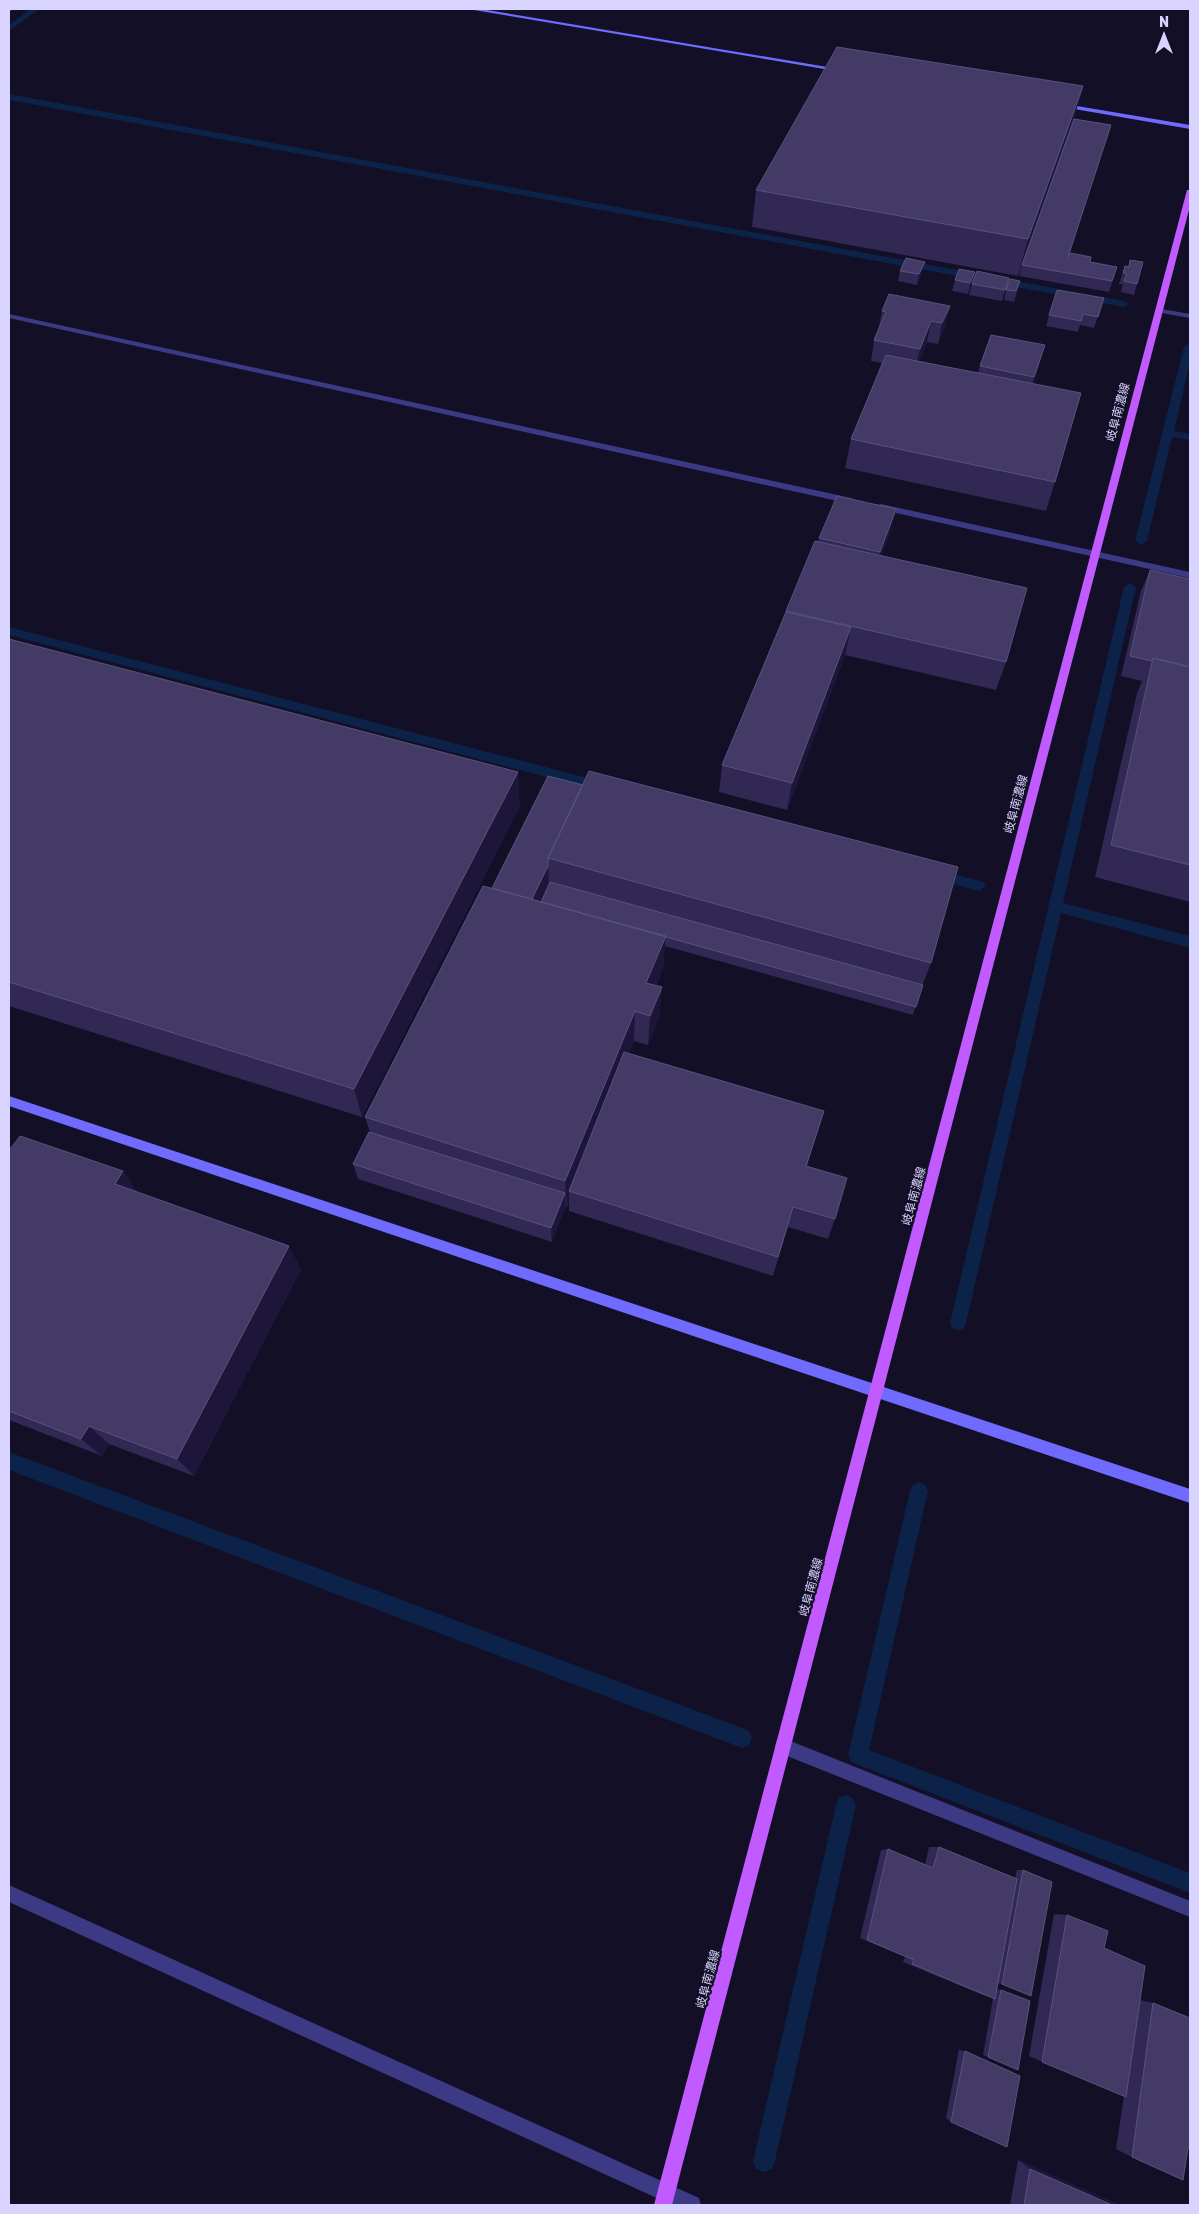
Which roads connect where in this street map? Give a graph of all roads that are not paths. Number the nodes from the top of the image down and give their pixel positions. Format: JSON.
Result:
{"nodes":[{"id":1,"x":471,"y":9,"type":"edge"},
{"id":2,"x":855,"y":72,"type":"edge"},
{"id":3,"x":1052,"y":104,"type":"edge"},
{"id":4,"x":1190,"y":127,"type":"edge"},
{"id":5,"x":1190,"y":192,"type":"edge"},
{"id":6,"x":1159,"y":310,"type":"junction"},
{"id":7,"x":9,"y":316,"type":"edge"},
{"id":8,"x":1190,"y":316,"type":"edge"},
{"id":9,"x":862,"y":503,"type":"edge"},
{"id":10,"x":872,"y":506,"type":"edge"},
{"id":11,"x":1095,"y":554,"type":"junction"},
{"id":12,"x":1190,"y":575,"type":"edge"},
{"id":13,"x":9,"y":1101,"type":"edge"},
{"id":14,"x":878,"y":1391,"type":"junction"},
{"id":15,"x":1190,"y":1496,"type":"edge"},
{"id":16,"x":783,"y":1746,"type":"junction"},
{"id":17,"x":9,"y":1894,"type":"edge"},
{"id":18,"x":1190,"y":1910,"type":"edge"},
{"id":19,"x":664,"y":2199,"type":"edge"},
{"id":20,"x":692,"y":2205,"type":"edge"}],
"edges":[{"from":1,"to":2,"type":"street"},
{"from":3,"to":4,"type":"street"},
{"from":5,"to":6,"type":"main road","name":"岐阜南濃線"},
{"from":6,"to":8,"type":"street"},
{"from":6,"to":11,"type":"main road","name":"岐阜南濃線"},
{"from":7,"to":9,"type":"street"},
{"from":10,"to":11,"type":"street"},
{"from":11,"to":12,"type":"street"},
{"from":11,"to":14,"type":"main road","name":"岐阜南濃線"},
{"from":13,"to":14,"type":"street"},
{"from":14,"to":15,"type":"street"},
{"from":14,"to":16,"type":"main road","name":"岐阜南濃線"},
{"from":16,"to":18,"type":"street"},
{"from":16,"to":19,"type":"main road","name":"岐阜南濃線"},
{"from":17,"to":19,"type":"street"},
{"from":19,"to":20,"type":"street"}]}
